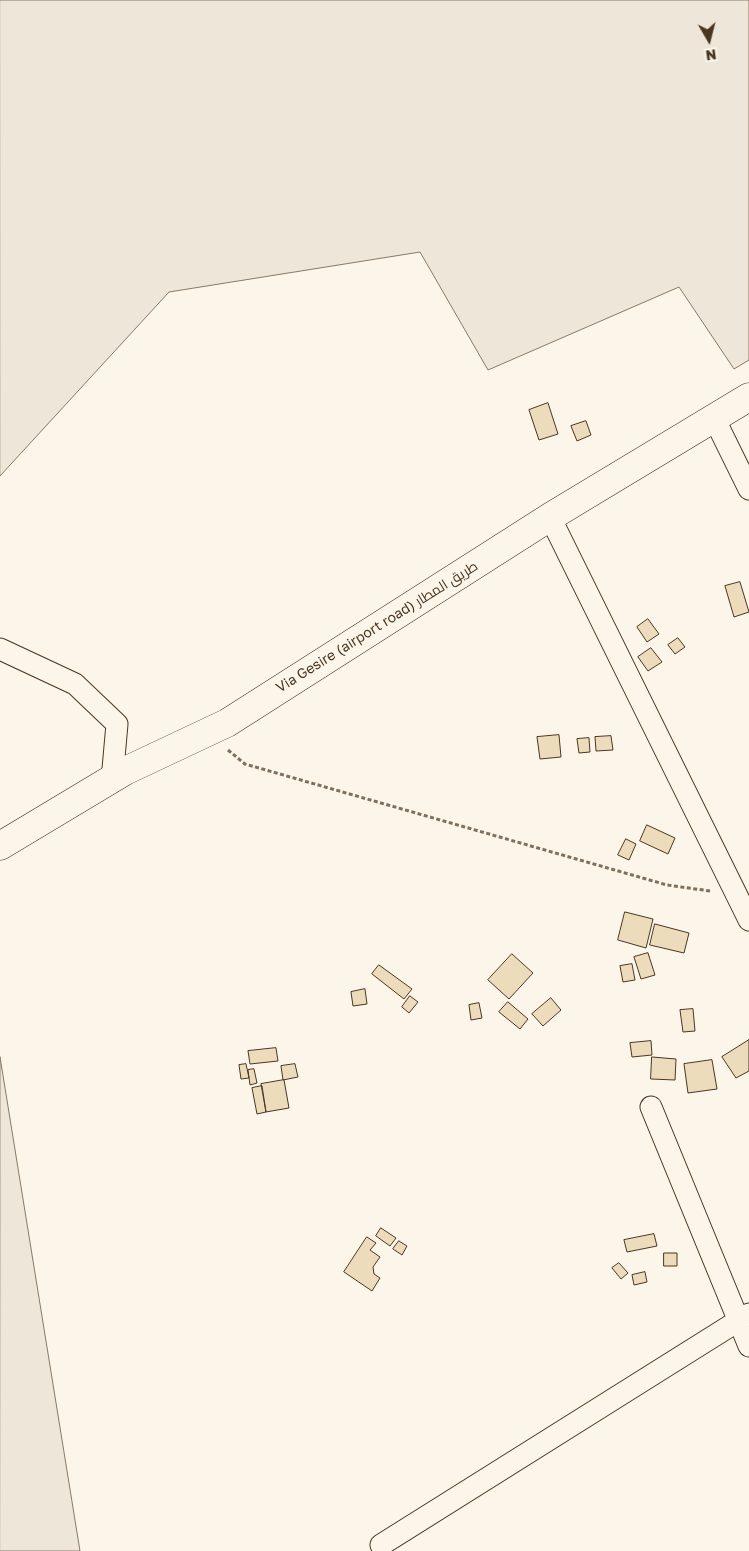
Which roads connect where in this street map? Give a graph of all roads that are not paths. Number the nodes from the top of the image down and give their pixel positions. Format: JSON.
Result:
{"nodes":[{"id":1,"x":749,"y":397,"type":"edge"},
{"id":2,"x":714,"y":418,"type":"junction"},
{"id":3,"x":749,"y":488,"type":"edge"},
{"id":4,"x":550,"y":517,"type":"junction"},
{"id":5,"x":0,"y":649,"type":"edge"},
{"id":6,"x":112,"y":780,"type":"junction"},
{"id":7,"x":0,"y":846,"type":"edge"},
{"id":8,"x":749,"y":920,"type":"edge"},
{"id":9,"x":651,"y":1107,"type":"dead end"},
{"id":10,"x":744,"y":1318,"type":"edge"},
{"id":11,"x":749,"y":1346,"type":"edge"},
{"id":12,"x":381,"y":1545,"type":"dead end"}],
"edges":[{"from":1,"to":2,"type":"main road","name":"Via Gesire (airport road) طريق المطار"},
{"from":2,"to":3,"type":"street"},
{"from":2,"to":4,"type":"main road","name":"Via Gesire (airport road) طريق المطار"},
{"from":4,"to":6,"type":"main road","name":"Via Gesire (airport road) طريق المطار"},
{"from":4,"to":8,"type":"street"},
{"from":5,"to":6,"type":"street"},
{"from":6,"to":7,"type":"main road","name":"Via Gesire (airport road) طريق المطار"},
{"from":9,"to":10,"type":"street"},
{"from":10,"to":11,"type":"street"},
{"from":10,"to":12,"type":"street"}]}
